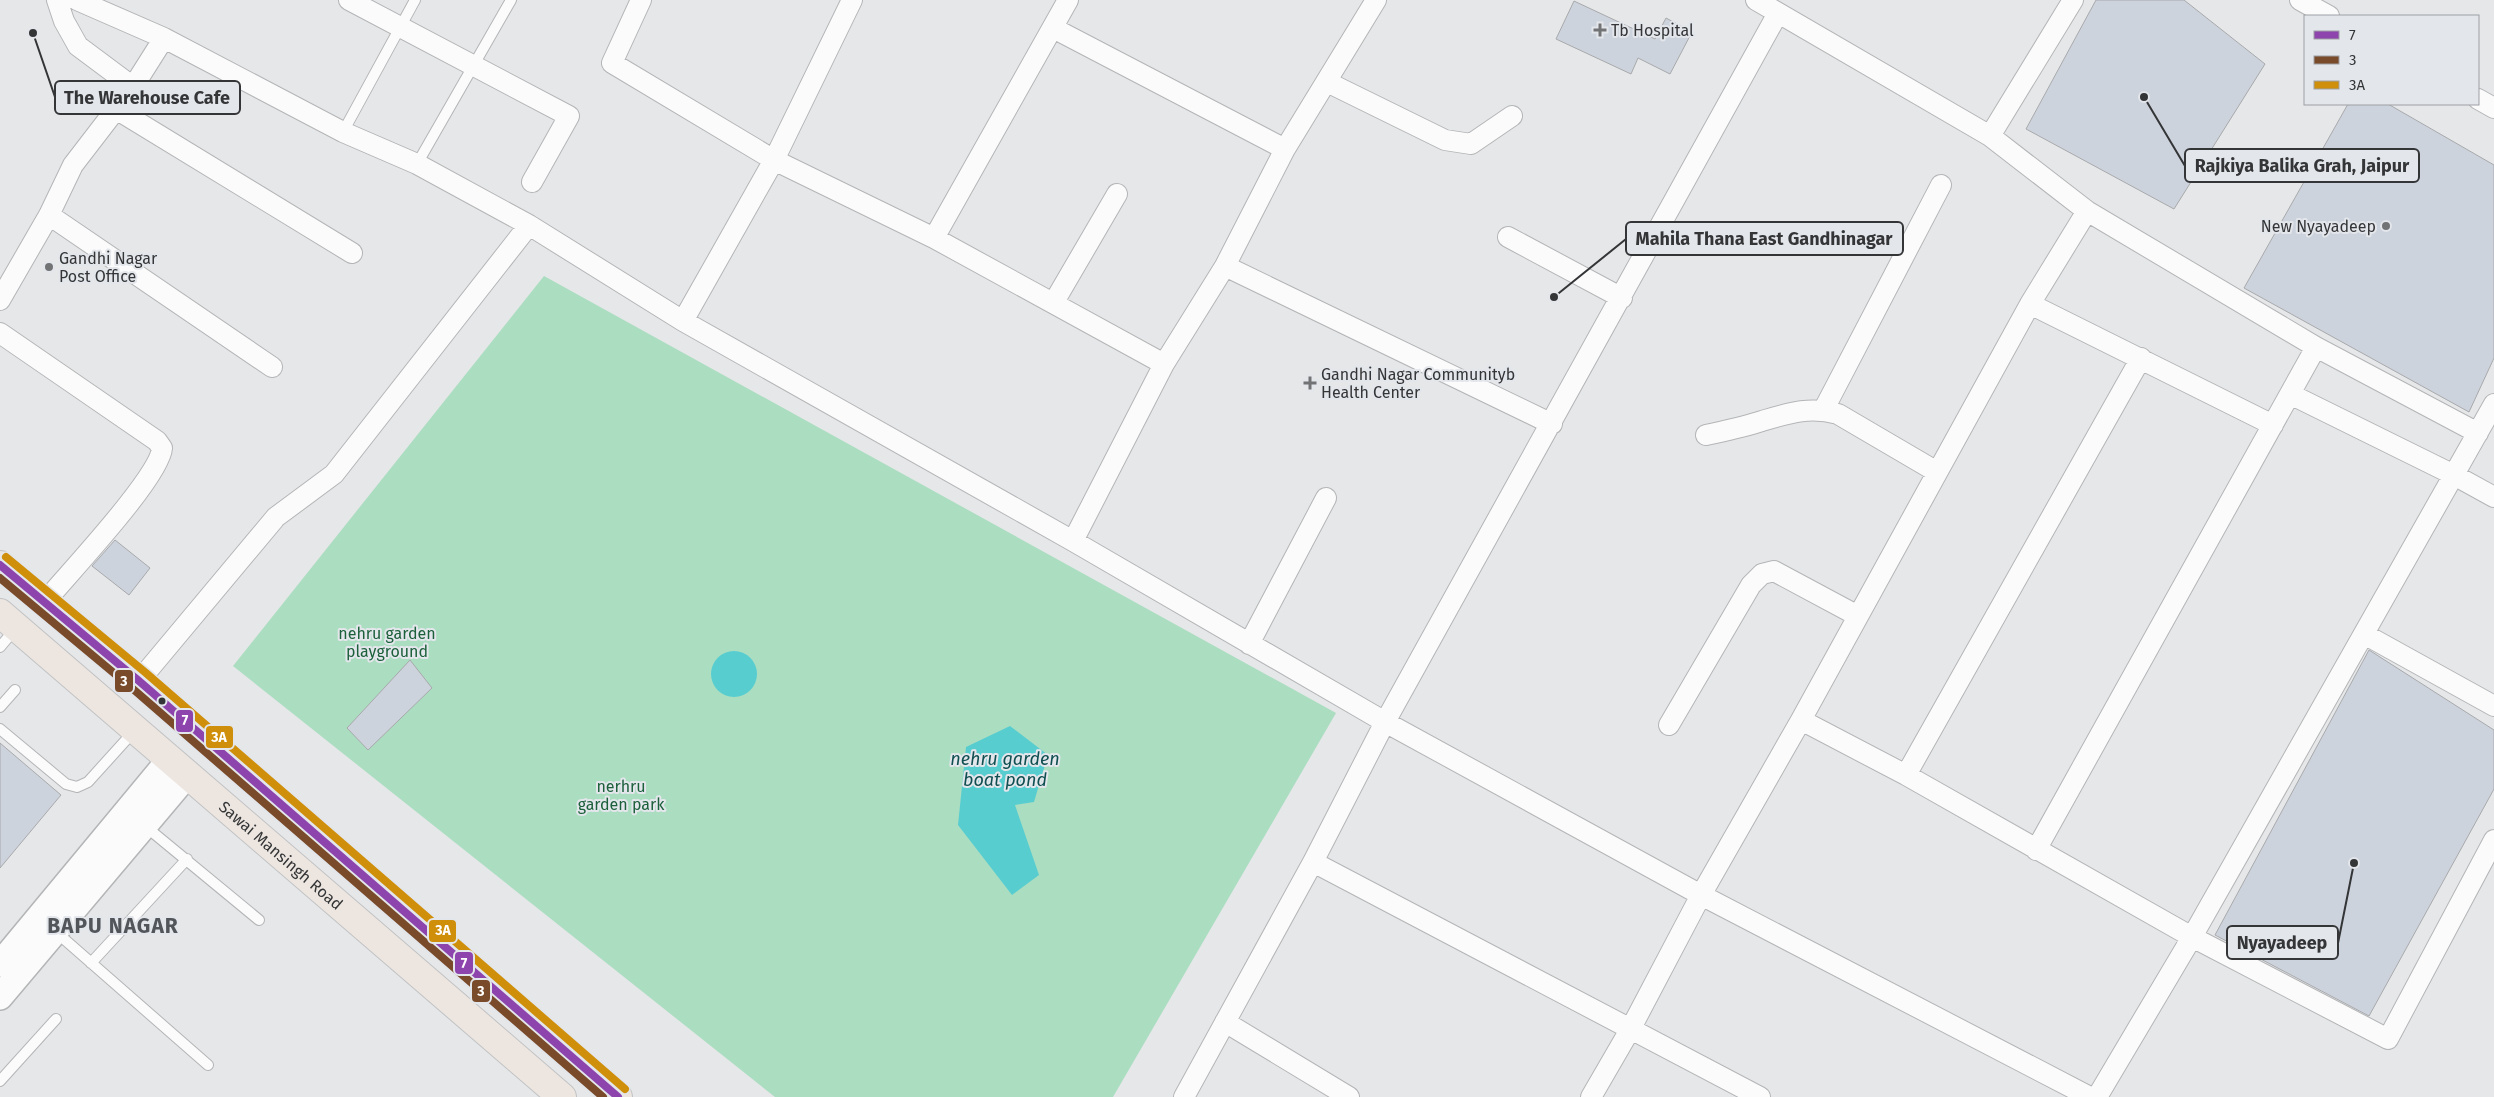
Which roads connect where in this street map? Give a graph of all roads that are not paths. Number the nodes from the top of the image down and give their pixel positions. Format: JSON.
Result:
{"nodes":[{"id":1,"x":57,"y":0,"type":"edge"},
{"id":2,"x":77,"y":0,"type":"edge"},
{"id":3,"x":349,"y":0,"type":"edge"},
{"id":4,"x":415,"y":0,"type":"edge"},
{"id":5,"x":511,"y":0,"type":"edge"},
{"id":6,"x":642,"y":0,"type":"edge"},
{"id":7,"x":852,"y":0,"type":"edge"},
{"id":8,"x":1068,"y":0,"type":"edge"},
{"id":9,"x":1376,"y":0,"type":"edge"},
{"id":10,"x":1756,"y":0,"type":"edge"},
{"id":11,"x":2073,"y":0,"type":"edge"},
{"id":12,"x":2300,"y":0,"type":"edge"},
{"id":13,"x":1778,"y":14,"type":"junction"},
{"id":14,"x":2327,"y":15,"type":"edge"},
{"id":15,"x":401,"y":26,"type":"junction"},
{"id":16,"x":1053,"y":28,"type":"junction"},
{"id":17,"x":164,"y":38,"type":"junction"},
{"id":18,"x":475,"y":66,"type":"junction"},
{"id":19,"x":1327,"y":82,"type":"junction"},
{"id":20,"x":133,"y":87,"type":"junction"},
{"id":21,"x":2479,"y":100,"type":"edge"},
{"id":22,"x":2494,"y":108,"type":"edge"},
{"id":23,"x":116,"y":109,"type":"junction"},
{"id":24,"x":1512,"y":116,"type":"dead end"},
{"id":25,"x":343,"y":132,"type":"junction"},
{"id":26,"x":1990,"y":136,"type":"junction"},
{"id":27,"x":1285,"y":149,"type":"junction"},
{"id":28,"x":774,"y":160,"type":"junction"},
{"id":29,"x":416,"y":164,"type":"junction"},
{"id":30,"x":532,"y":182,"type":"dead end"},
{"id":31,"x":1940,"y":185,"type":"dead end"},
{"id":32,"x":1117,"y":194,"type":"dead end"},
{"id":33,"x":2087,"y":211,"type":"junction"},
{"id":34,"x":49,"y":215,"type":"junction"},
{"id":35,"x":529,"y":225,"type":"junction"},
{"id":36,"x":1508,"y":237,"type":"dead end"},
{"id":37,"x":934,"y":238,"type":"junction"},
{"id":38,"x":352,"y":253,"type":"dead end"},
{"id":39,"x":1225,"y":266,"type":"junction"},
{"id":40,"x":1622,"y":298,"type":"junction"},
{"id":41,"x":0,"y":300,"type":"edge"},
{"id":42,"x":1054,"y":302,"type":"junction"},
{"id":43,"x":2030,"y":304,"type":"junction"},
{"id":44,"x":683,"y":321,"type":"junction"},
{"id":45,"x":0,"y":333,"type":"edge"},
{"id":46,"x":2316,"y":347,"type":"junction"},
{"id":47,"x":2140,"y":358,"type":"junction"},
{"id":48,"x":1164,"y":364,"type":"junction"},
{"id":49,"x":272,"y":367,"type":"dead end"},
{"id":50,"x":2290,"y":394,"type":"junction"},
{"id":51,"x":2494,"y":404,"type":"edge"},
{"id":52,"x":1824,"y":409,"type":"junction"},
{"id":53,"x":1552,"y":424,"type":"junction"},
{"id":54,"x":2273,"y":425,"type":"junction"},
{"id":55,"x":2478,"y":433,"type":"junction"},
{"id":56,"x":1706,"y":436,"type":"dead end"},
{"id":57,"x":1937,"y":472,"type":"junction"},
{"id":58,"x":2454,"y":475,"type":"junction"},
{"id":59,"x":2494,"y":497,"type":"edge"},
{"id":60,"x":1326,"y":498,"type":"dead end"},
{"id":61,"x":1073,"y":541,"type":"junction"},
{"id":62,"x":0,"y":565,"type":"edge"},
{"id":63,"x":44,"y":603,"type":"junction"},
{"id":64,"x":1858,"y":616,"type":"junction"},
{"id":65,"x":6,"y":629,"type":"edge"},
{"id":66,"x":2364,"y":634,"type":"junction"},
{"id":67,"x":1249,"y":644,"type":"junction"},
{"id":68,"x":139,"y":681,"type":"junction"},
{"id":69,"x":15,"y":690,"type":"dead end"},
{"id":70,"x":2494,"y":706,"type":"edge"},
{"id":71,"x":0,"y":708,"type":"edge"},
{"id":72,"x":1801,"y":720,"type":"junction"},
{"id":73,"x":1385,"y":722,"type":"junction"},
{"id":74,"x":1669,"y":725,"type":"dead end"},
{"id":75,"x":136,"y":729,"type":"junction"},
{"id":76,"x":0,"y":730,"type":"edge"},
{"id":77,"x":179,"y":767,"type":"junction"},
{"id":78,"x":1906,"y":775,"type":"junction"},
{"id":79,"x":144,"y":826,"type":"junction"},
{"id":80,"x":2494,"y":840,"type":"edge"},
{"id":81,"x":2036,"y":850,"type":"junction"},
{"id":82,"x":187,"y":859,"type":"junction"},
{"id":83,"x":1313,"y":862,"type":"junction"},
{"id":84,"x":1700,"y":894,"type":"junction"},
{"id":85,"x":260,"y":920,"type":"dead end"},
{"id":86,"x":56,"y":932,"type":"junction"},
{"id":87,"x":2192,"y":937,"type":"junction"},
{"id":88,"x":91,"y":963,"type":"junction"},
{"id":89,"x":0,"y":964,"type":"edge"},
{"id":90,"x":0,"y":997,"type":"edge"},
{"id":91,"x":56,"y":1019,"type":"dead end"},
{"id":92,"x":1225,"y":1022,"type":"junction"},
{"id":93,"x":1631,"y":1028,"type":"junction"},
{"id":94,"x":208,"y":1065,"type":"dead end"},
{"id":95,"x":0,"y":1082,"type":"edge"},
{"id":96,"x":562,"y":1097,"type":"edge"},
{"id":97,"x":618,"y":1097,"type":"edge"},
{"id":98,"x":1184,"y":1097,"type":"edge"},
{"id":99,"x":1349,"y":1097,"type":"edge"},
{"id":100,"x":1591,"y":1097,"type":"edge"},
{"id":101,"x":1760,"y":1097,"type":"edge"},
{"id":102,"x":2090,"y":1097,"type":"edge"},
{"id":103,"x":2097,"y":1097,"type":"edge"}],
"edges":[{"from":1,"to":20,"type":"street"},
{"from":2,"to":17,"type":"street"},
{"from":3,"to":15,"type":"street"},
{"from":4,"to":15,"type":"lane"},
{"from":5,"to":18,"type":"lane"},
{"from":6,"to":28,"type":"street"},
{"from":7,"to":28,"type":"street"},
{"from":8,"to":16,"type":"street"},
{"from":9,"to":19,"type":"street"},
{"from":10,"to":13,"type":"street"},
{"from":11,"to":26,"type":"street"},
{"from":12,"to":14,"type":"street"},
{"from":13,"to":26,"type":"street"},
{"from":13,"to":40,"type":"street"},
{"from":15,"to":18,"type":"street"},
{"from":15,"to":25,"type":"lane"},
{"from":16,"to":27,"type":"street"},
{"from":16,"to":37,"type":"street"},
{"from":17,"to":20,"type":"street"},
{"from":17,"to":25,"type":"street"},
{"from":18,"to":29,"type":"lane"},
{"from":18,"to":30,"type":"street"},
{"from":19,"to":24,"type":"street"},
{"from":19,"to":27,"type":"street"},
{"from":20,"to":23,"type":"street"},
{"from":21,"to":22,"type":"street"},
{"from":23,"to":34,"type":"street"},
{"from":23,"to":38,"type":"street"},
{"from":25,"to":29,"type":"street"},
{"from":26,"to":33,"type":"street"},
{"from":27,"to":39,"type":"street"},
{"from":28,"to":37,"type":"street"},
{"from":28,"to":44,"type":"street"},
{"from":29,"to":35,"type":"street"},
{"from":31,"to":52,"type":"street"},
{"from":32,"to":42,"type":"street"},
{"from":33,"to":43,"type":"street"},
{"from":33,"to":46,"type":"street"},
{"from":34,"to":41,"type":"street"},
{"from":34,"to":49,"type":"street"},
{"from":35,"to":44,"type":"street"},
{"from":35,"to":68,"type":"street"},
{"from":36,"to":40,"type":"street"},
{"from":37,"to":42,"type":"street"},
{"from":39,"to":48,"type":"street"},
{"from":39,"to":53,"type":"street"},
{"from":40,"to":53,"type":"street"},
{"from":42,"to":48,"type":"street"},
{"from":43,"to":47,"type":"street"},
{"from":43,"to":57,"type":"street"},
{"from":44,"to":61,"type":"street"},
{"from":45,"to":63,"type":"street"},
{"from":46,"to":50,"type":"street"},
{"from":46,"to":55,"type":"street"},
{"from":47,"to":54,"type":"street"},
{"from":47,"to":78,"type":"street"},
{"from":48,"to":61,"type":"street"},
{"from":50,"to":54,"type":"street"},
{"from":50,"to":58,"type":"street"},
{"from":51,"to":55,"type":"street"},
{"from":52,"to":56,"type":"street"},
{"from":52,"to":57,"type":"street"},
{"from":53,"to":73,"type":"street"},
{"from":54,"to":81,"type":"street"},
{"from":55,"to":58,"type":"street"},
{"from":57,"to":64,"type":"street"},
{"from":58,"to":59,"type":"street"},
{"from":58,"to":66,"type":"street"},
{"from":60,"to":67,"type":"street"},
{"from":61,"to":67,"type":"street"},
{"from":62,"to":63,"type":"main road"},
{"from":63,"to":68,"type":"main road"},
{"from":64,"to":72,"type":"street"},
{"from":64,"to":74,"type":"street"},
{"from":65,"to":75,"type":"main road","name":"Sawai Mansingh Road"},
{"from":66,"to":70,"type":"street"},
{"from":66,"to":87,"type":"street"},
{"from":67,"to":73,"type":"street"},
{"from":68,"to":97,"type":"main road"},
{"from":69,"to":71,"type":"lane"},
{"from":72,"to":78,"type":"street"},
{"from":72,"to":84,"type":"street"},
{"from":73,"to":83,"type":"street"},
{"from":73,"to":84,"type":"street"},
{"from":75,"to":76,"type":"lane"},
{"from":75,"to":77,"type":"main road","name":"Sawai Mansingh Road"},
{"from":77,"to":79,"type":"street"},
{"from":77,"to":89,"type":"street"},
{"from":77,"to":96,"type":"main road","name":"Sawai Mansingh Road"},
{"from":78,"to":81,"type":"street"},
{"from":79,"to":82,"type":"lane"},
{"from":79,"to":86,"type":"street"},
{"from":80,"to":87,"type":"street"},
{"from":81,"to":87,"type":"street"},
{"from":82,"to":85,"type":"lane"},
{"from":82,"to":88,"type":"lane"},
{"from":83,"to":92,"type":"street"},
{"from":83,"to":93,"type":"street"},
{"from":84,"to":93,"type":"street"},
{"from":84,"to":102,"type":"street"},
{"from":86,"to":88,"type":"lane"},
{"from":86,"to":90,"type":"street"},
{"from":87,"to":103,"type":"street"},
{"from":88,"to":94,"type":"lane"},
{"from":91,"to":95,"type":"lane"},
{"from":92,"to":98,"type":"street"},
{"from":92,"to":99,"type":"street"},
{"from":93,"to":100,"type":"street"},
{"from":93,"to":101,"type":"street"}]}
